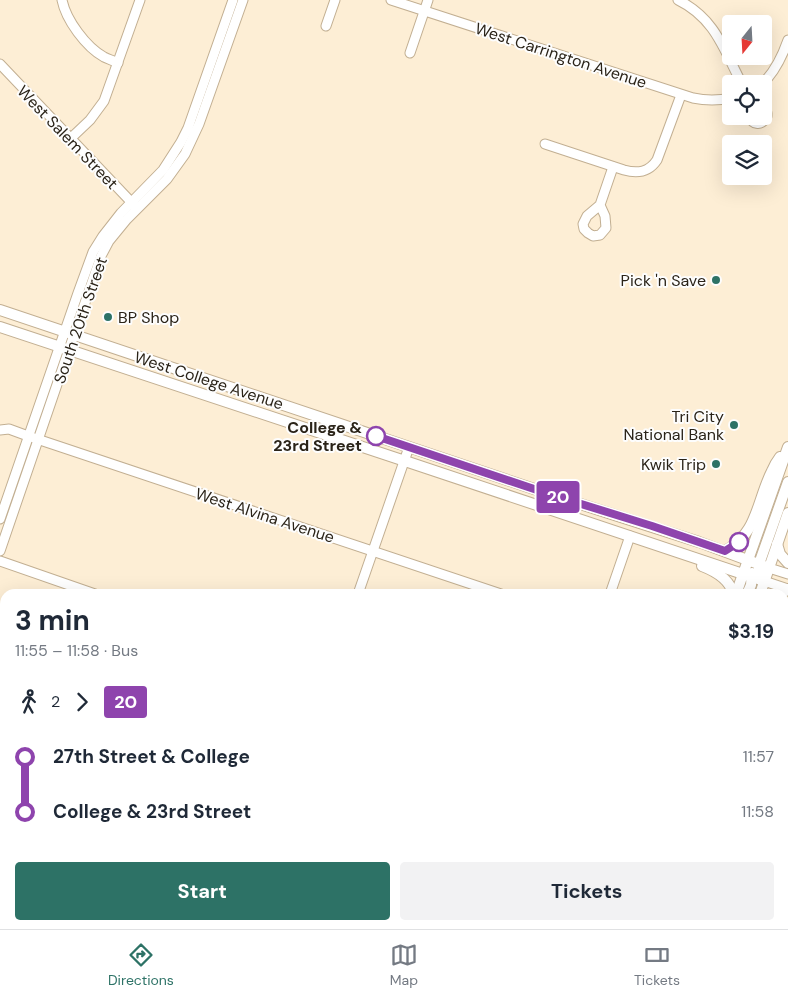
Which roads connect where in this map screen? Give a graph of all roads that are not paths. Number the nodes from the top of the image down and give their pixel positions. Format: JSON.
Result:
{"nodes":[{"id":1,"x":62,"y":0,"type":"edge"},
{"id":2,"x":140,"y":0,"type":"edge"},
{"id":3,"x":233,"y":0,"type":"edge"},
{"id":4,"x":243,"y":0,"type":"edge"},
{"id":5,"x":335,"y":0,"type":"edge"},
{"id":6,"x":391,"y":0,"type":"edge"},
{"id":7,"x":428,"y":0,"type":"edge"},
{"id":8,"x":678,"y":0,"type":"edge"},
{"id":9,"x":424,"y":10,"type":"junction"},
{"id":10,"x":326,"y":26,"type":"dead end"},
{"id":11,"x":788,"y":40,"type":"edge"},
{"id":12,"x":410,"y":53,"type":"dead end"},
{"id":13,"x":118,"y":63,"type":"junction"},
{"id":14,"x":0,"y":64,"type":"edge"},
{"id":15,"x":737,"y":75,"type":"edge"},
{"id":16,"x":770,"y":75,"type":"edge"},
{"id":17,"x":681,"y":95,"type":"junction"},
{"id":18,"x":722,"y":100,"type":"edge"},
{"id":19,"x":70,"y":139,"type":"junction"},
{"id":20,"x":546,"y":144,"type":"dead end"},
{"id":21,"x":614,"y":167,"type":"junction"},
{"id":22,"x":134,"y":205,"type":"junction"},
{"id":23,"x":600,"y":206,"type":"dead end"},
{"id":24,"x":0,"y":310,"type":"edge"},
{"id":25,"x":0,"y":327,"type":"edge"},
{"id":26,"x":69,"y":334,"type":"junction"},
{"id":27,"x":64,"y":347,"type":"junction"},
{"id":28,"x":0,"y":430,"type":"edge"},
{"id":29,"x":28,"y":436,"type":"junction"},
{"id":30,"x":38,"y":439,"type":"junction"},
{"id":31,"x":788,"y":443,"type":"edge"},
{"id":32,"x":409,"y":447,"type":"junction"},
{"id":33,"x":788,"y":448,"type":"edge"},
{"id":34,"x":405,"y":460,"type":"junction"},
{"id":35,"x":788,"y":482,"type":"edge"},
{"id":36,"x":788,"y":513,"type":"edge"},
{"id":37,"x":0,"y":519,"type":"edge"},
{"id":38,"x":634,"y":537,"type":"junction"},
{"id":39,"x":777,"y":544,"type":"junction"},
{"id":40,"x":0,"y":551,"type":"edge"},
{"id":41,"x":373,"y":551,"type":"junction"},
{"id":42,"x":725,"y":551,"type":"junction"},
{"id":43,"x":748,"y":560,"type":"junction"},
{"id":44,"x":0,"y":562,"type":"edge"},
{"id":45,"x":788,"y":563,"type":"edge"},
{"id":46,"x":764,"y":566,"type":"junction"},
{"id":47,"x":788,"y":574,"type":"edge"},
{"id":48,"x":747,"y":576,"type":"junction"},
{"id":49,"x":764,"y":581,"type":"junction"},
{"id":50,"x":80,"y":589,"type":"edge"},
{"id":51,"x":360,"y":589,"type":"edge"},
{"id":52,"x":486,"y":589,"type":"edge"},
{"id":53,"x":612,"y":589,"type":"edge"},
{"id":54,"x":732,"y":589,"type":"edge"},
{"id":55,"x":738,"y":589,"type":"edge"},
{"id":56,"x":748,"y":589,"type":"edge"},
{"id":57,"x":762,"y":589,"type":"edge"},
{"id":58,"x":788,"y":589,"type":"edge"}],
"edges":[{"from":1,"to":13,"type":"street"},
{"from":2,"to":13,"type":"street"},
{"from":3,"to":22,"type":"street","name":"South 20th Street"},
{"from":4,"to":22,"type":"street","name":"South 20th Street"},
{"from":5,"to":10,"type":"street"},
{"from":6,"to":9,"type":"street","name":"West Carrington Avenue"},
{"from":7,"to":9,"type":"street"},
{"from":8,"to":15,"type":"street"},
{"from":9,"to":12,"type":"street"},
{"from":9,"to":17,"type":"street","name":"West Carrington Avenue"},
{"from":11,"to":16,"type":"street"},
{"from":13,"to":19,"type":"street"},
{"from":14,"to":19,"type":"street","name":"West Salem Street"},
{"from":17,"to":18,"type":"street","name":"West Carrington Avenue"},
{"from":17,"to":21,"type":"street"},
{"from":19,"to":22,"type":"street","name":"West Salem Street"},
{"from":20,"to":21,"type":"street"},
{"from":21,"to":23,"type":"street"},
{"from":22,"to":26,"type":"street","name":"South 20th Street"},
{"from":24,"to":26,"type":"main road","name":"West College Avenue"},
{"from":25,"to":27,"type":"main road","name":"West College Avenue"},
{"from":26,"to":27,"type":"street","name":"South 20th Street"},
{"from":26,"to":32,"type":"main road","name":"West College Avenue"},
{"from":27,"to":29,"type":"street","name":"South 20th Street"},
{"from":27,"to":30,"type":"street","name":"South 20th Street"},
{"from":27,"to":34,"type":"main road","name":"West College Avenue"},
{"from":28,"to":29,"type":"street","name":"West Alvina Avenue"},
{"from":29,"to":30,"type":"street","name":"West Alvina Avenue"},
{"from":29,"to":37,"type":"street","name":"South 20th Street"},
{"from":30,"to":40,"type":"street","name":"South 20th Street"},
{"from":30,"to":41,"type":"street","name":"West Alvina Avenue"},
{"from":31,"to":42,"type":"main road"},
{"from":32,"to":34,"type":"street"},
{"from":32,"to":42,"type":"main road","name":"West College Avenue"},
{"from":33,"to":43,"type":"main road"},
{"from":34,"to":38,"type":"main road","name":"West College Avenue"},
{"from":34,"to":41,"type":"street"},
{"from":35,"to":46,"type":"main road"},
{"from":36,"to":39,"type":"main road"},
{"from":38,"to":48,"type":"main road","name":"West College Avenue"},
{"from":38,"to":53,"type":"street"},
{"from":38,"to":54,"type":"main road"},
{"from":39,"to":45,"type":"main road"},
{"from":39,"to":46,"type":"main road"},
{"from":41,"to":51,"type":"street"},
{"from":41,"to":52,"type":"street","name":"West Alvina Avenue"},
{"from":42,"to":43,"type":"main road","name":"West College Avenue"},
{"from":43,"to":46,"type":"main road","name":"West College Avenue"},
{"from":43,"to":48,"type":"main road"},
{"from":44,"to":50,"type":"street"},
{"from":46,"to":47,"type":"street","name":"West College Avenue"},
{"from":46,"to":49,"type":"main road"},
{"from":48,"to":49,"type":"main road","name":"West College Avenue"},
{"from":48,"to":55,"type":"main road"},
{"from":48,"to":56,"type":"main road"},
{"from":49,"to":57,"type":"main road"},
{"from":49,"to":58,"type":"street","name":"West College Avenue"}]}
